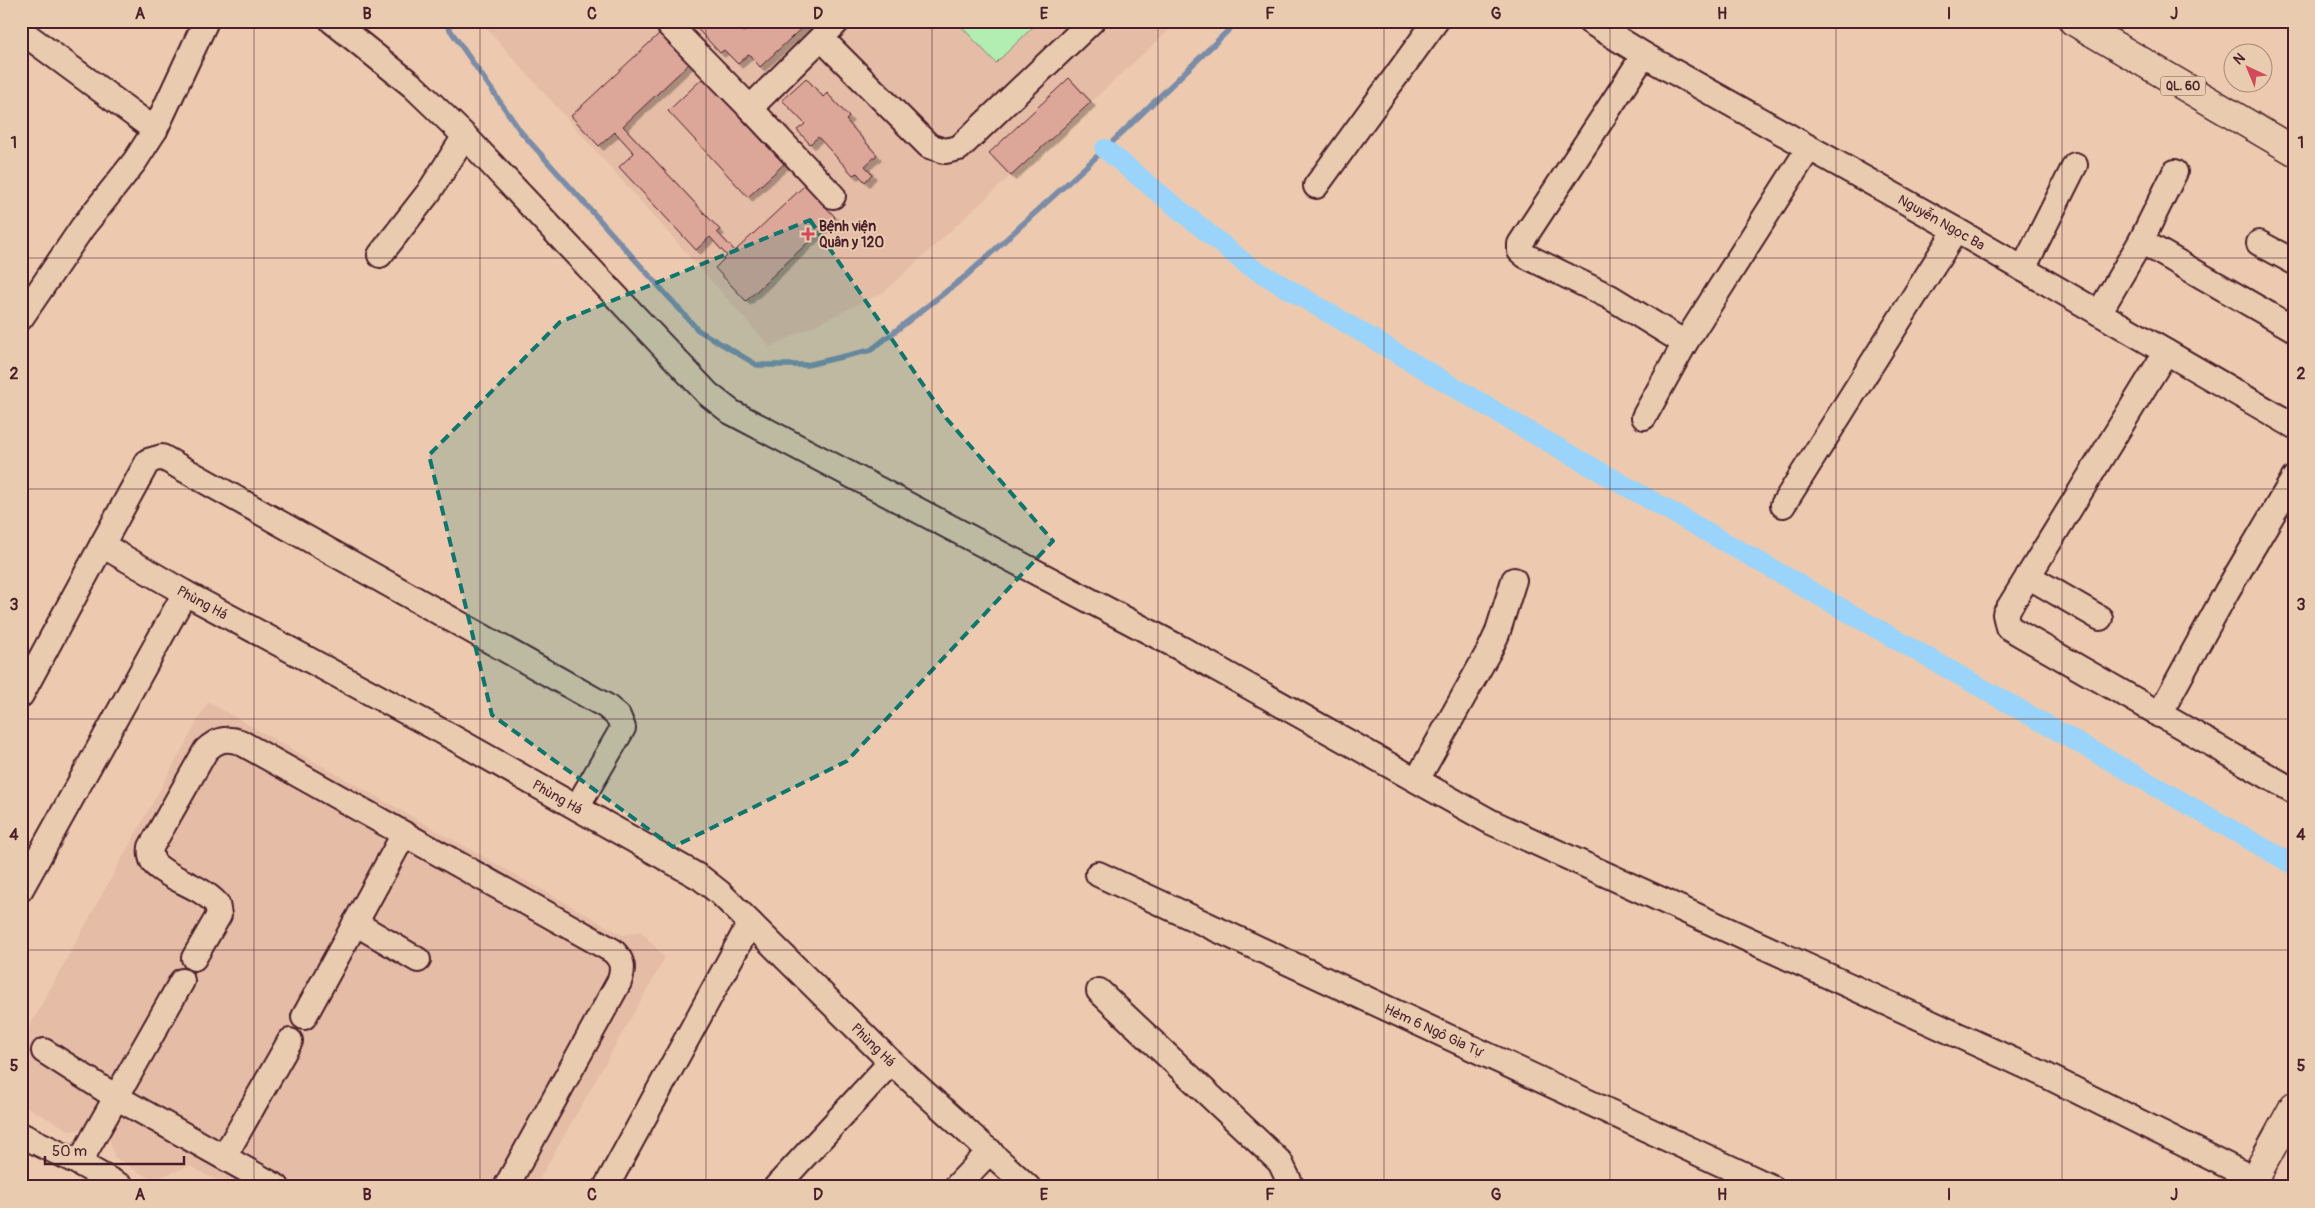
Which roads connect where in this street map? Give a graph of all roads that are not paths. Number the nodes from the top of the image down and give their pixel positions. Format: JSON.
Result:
{"nodes":[{"id":1,"x":206,"y":21,"type":"edge"},
{"id":2,"x":332,"y":21,"type":"edge"},
{"id":3,"x":838,"y":21,"type":"edge"},
{"id":4,"x":1092,"y":21,"type":"edge"},
{"id":5,"x":1436,"y":21,"type":"edge"},
{"id":6,"x":1589,"y":21,"type":"edge"},
{"id":7,"x":2073,"y":21,"type":"edge"},
{"id":8,"x":669,"y":24,"type":"dead end"},
{"id":9,"x":21,"y":31,"type":"edge"},
{"id":10,"x":822,"y":39,"type":"junction"},
{"id":11,"x":1644,"y":55,"type":"junction"},
{"id":12,"x":750,"y":108,"type":"junction"},
{"id":13,"x":155,"y":130,"type":"junction"},
{"id":14,"x":465,"y":136,"type":"junction"},
{"id":15,"x":1809,"y":148,"type":"junction"},
{"id":16,"x":2294,"y":151,"type":"edge"},
{"id":17,"x":2075,"y":164,"type":"dead end"},
{"id":18,"x":2175,"y":172,"type":"dead end"},
{"id":19,"x":1316,"y":186,"type":"dead end"},
{"id":20,"x":833,"y":196,"type":"dead end"},
{"id":21,"x":1956,"y":230,"type":"junction"},
{"id":22,"x":2141,"y":241,"type":"junction"},
{"id":23,"x":2259,"y":243,"type":"dead end"},
{"id":24,"x":380,"y":255,"type":"dead end"},
{"id":25,"x":2294,"y":262,"type":"edge"},
{"id":26,"x":2023,"y":269,"type":"junction"},
{"id":27,"x":2099,"y":313,"type":"junction"},
{"id":28,"x":21,"y":318,"type":"edge"},
{"id":29,"x":2293,"y":326,"type":"edge"},
{"id":30,"x":1685,"y":343,"type":"junction"},
{"id":31,"x":2166,"y":352,"type":"junction"},
{"id":32,"x":1644,"y":417,"type":"dead end"},
{"id":33,"x":2294,"y":426,"type":"edge"},
{"id":34,"x":2294,"y":478,"type":"edge"},
{"id":35,"x":1783,"y":505,"type":"dead end"},
{"id":36,"x":2286,"y":510,"type":"edge"},
{"id":37,"x":102,"y":545,"type":"junction"},
{"id":38,"x":2028,"y":576,"type":"junction"},
{"id":39,"x":1514,"y":580,"type":"dead end"},
{"id":40,"x":185,"y":593,"type":"junction"},
{"id":41,"x":2100,"y":618,"type":"dead end"},
{"id":42,"x":1467,"y":672,"type":"dead end"},
{"id":43,"x":21,"y":696,"type":"edge"},
{"id":44,"x":2159,"y":714,"type":"junction"},
{"id":45,"x":1420,"y":773,"type":"junction"},
{"id":46,"x":2294,"y":791,"type":"edge"},
{"id":47,"x":577,"y":807,"type":"junction"},
{"id":48,"x":404,"y":834,"type":"junction"},
{"id":49,"x":1098,"y":874,"type":"dead end"},
{"id":50,"x":21,"y":889,"type":"edge"},
{"id":51,"x":355,"y":923,"type":"junction"},
{"id":52,"x":750,"y":923,"type":"junction"},
{"id":53,"x":194,"y":958,"type":"dead end"},
{"id":54,"x":418,"y":960,"type":"dead end"},
{"id":55,"x":182,"y":981,"type":"dead end"},
{"id":56,"x":1099,"y":991,"type":"dead end"},
{"id":57,"x":304,"y":1017,"type":"dead end"},
{"id":58,"x":290,"y":1041,"type":"dead end"},
{"id":59,"x":44,"y":1052,"type":"dead end"},
{"id":60,"x":891,"y":1062,"type":"junction"},
{"id":61,"x":116,"y":1097,"type":"junction"},
{"id":62,"x":2294,"y":1106,"type":"edge"},
{"id":63,"x":21,"y":1135,"type":"edge"},
{"id":64,"x":990,"y":1151,"type":"junction"},
{"id":65,"x":224,"y":1157,"type":"junction"},
{"id":66,"x":79,"y":1163,"type":"junction"},
{"id":67,"x":2252,"y":1183,"type":"edge"},
{"id":68,"x":122,"y":1187,"type":"edge"},
{"id":69,"x":277,"y":1187,"type":"edge"},
{"id":70,"x":506,"y":1187,"type":"edge"},
{"id":71,"x":606,"y":1187,"type":"edge"},
{"id":72,"x":776,"y":1187,"type":"edge"},
{"id":73,"x":956,"y":1187,"type":"edge"},
{"id":74,"x":1028,"y":1187,"type":"edge"},
{"id":75,"x":1292,"y":1187,"type":"edge"},
{"id":76,"x":1771,"y":1187,"type":"edge"}],
"edges":[{"from":1,"to":13,"type":"street"},
{"from":2,"to":14,"type":"street"},
{"from":3,"to":10,"type":"street"},
{"from":4,"to":10,"type":"street"},
{"from":5,"to":19,"type":"street"},
{"from":6,"to":11,"type":"street","name":"Nguyễn Ngọc Ba"},
{"from":7,"to":16,"type":"main road","number":"QL. 60"},
{"from":8,"to":12,"type":"street"},
{"from":9,"to":13,"type":"street"},
{"from":10,"to":12,"type":"street"},
{"from":11,"to":15,"type":"street","name":"Nguyễn Ngọc Ba"},
{"from":11,"to":30,"type":"street"},
{"from":12,"to":20,"type":"street"},
{"from":13,"to":28,"type":"street"},
{"from":14,"to":24,"type":"street"},
{"from":14,"to":45,"type":"street"},
{"from":15,"to":21,"type":"street","name":"Nguyễn Ngọc Ba"},
{"from":15,"to":30,"type":"street"},
{"from":17,"to":26,"type":"street"},
{"from":18,"to":22,"type":"street"},
{"from":21,"to":26,"type":"street","name":"Nguyễn Ngọc Ba"},
{"from":21,"to":35,"type":"street"},
{"from":22,"to":27,"type":"street"},
{"from":22,"to":29,"type":"street"},
{"from":23,"to":25,"type":"street"},
{"from":26,"to":27,"type":"street","name":"Nguyễn Ngọc Ba"},
{"from":27,"to":31,"type":"street","name":"Nguyễn Ngọc Ba"},
{"from":30,"to":32,"type":"street"},
{"from":31,"to":33,"type":"street","name":"Nguyễn Ngọc Ba"},
{"from":31,"to":38,"type":"street"},
{"from":34,"to":36,"type":"street"},
{"from":36,"to":44,"type":"street"},
{"from":37,"to":40,"type":"street","name":"Phùng Há"},
{"from":37,"to":43,"type":"street"},
{"from":37,"to":47,"type":"street"},
{"from":38,"to":41,"type":"street"},
{"from":38,"to":44,"type":"street"},
{"from":39,"to":45,"type":"street"},
{"from":40,"to":47,"type":"street","name":"Phùng Há"},
{"from":40,"to":50,"type":"street"},
{"from":42,"to":45,"type":"street"},
{"from":44,"to":46,"type":"street"},
{"from":45,"to":67,"type":"street"},
{"from":47,"to":52,"type":"street","name":"Phùng Há"},
{"from":48,"to":51,"type":"street"},
{"from":48,"to":53,"type":"street"},
{"from":48,"to":70,"type":"street"},
{"from":49,"to":76,"type":"street","name":"Hẻm 6 Ngô Gia Tự"},
{"from":51,"to":54,"type":"street"},
{"from":51,"to":57,"type":"street"},
{"from":52,"to":60,"type":"street","name":"Phùng Há"},
{"from":52,"to":71,"type":"street"},
{"from":55,"to":61,"type":"street"},
{"from":56,"to":75,"type":"street"},
{"from":58,"to":65,"type":"street"},
{"from":59,"to":61,"type":"street"},
{"from":60,"to":64,"type":"street","name":"Phùng Há"},
{"from":60,"to":72,"type":"street"},
{"from":61,"to":65,"type":"street"},
{"from":61,"to":66,"type":"street"},
{"from":62,"to":67,"type":"main road"},
{"from":63,"to":66,"type":"street"},
{"from":64,"to":73,"type":"street"},
{"from":64,"to":74,"type":"street","name":"Phùng Há"},
{"from":65,"to":69,"type":"street"},
{"from":66,"to":68,"type":"street"}]}
